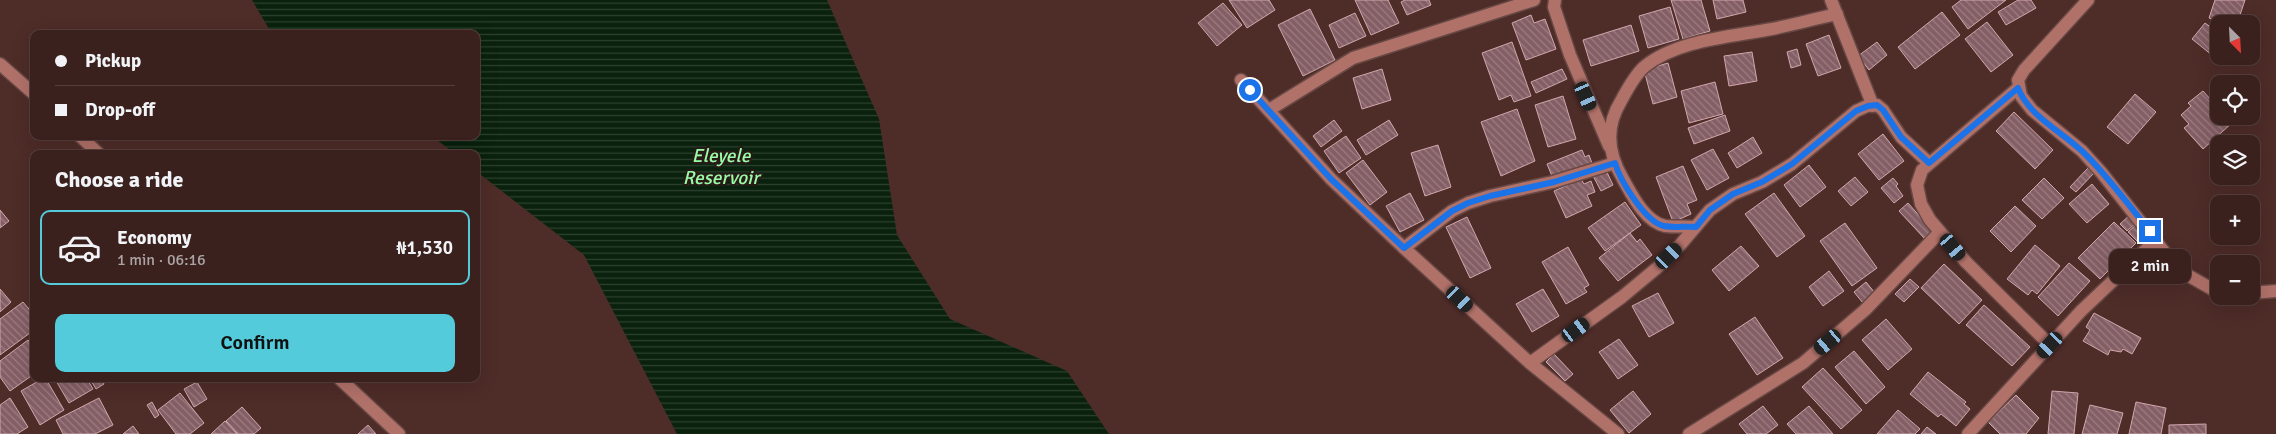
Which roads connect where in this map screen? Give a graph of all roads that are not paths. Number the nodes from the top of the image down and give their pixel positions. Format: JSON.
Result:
{"nodes":[{"id":1,"x":1534,"y":0,"type":"edge"},
{"id":2,"x":1555,"y":0,"type":"edge"},
{"id":3,"x":1831,"y":0,"type":"edge"},
{"id":4,"x":2088,"y":0,"type":"edge"},
{"id":5,"x":1836,"y":14,"type":"junction"},
{"id":6,"x":0,"y":64,"type":"edge"},
{"id":7,"x":1241,"y":80,"type":"dead end"},
{"id":8,"x":2018,"y":88,"type":"junction"},
{"id":9,"x":30,"y":90,"type":"edge"},
{"id":10,"x":1873,"y":106,"type":"junction"},
{"id":11,"x":1269,"y":110,"type":"junction"},
{"id":12,"x":84,"y":140,"type":"edge"},
{"id":13,"x":95,"y":150,"type":"edge"},
{"id":14,"x":1613,"y":157,"type":"junction"},
{"id":15,"x":1929,"y":163,"type":"junction"},
{"id":16,"x":1696,"y":227,"type":"junction"},
{"id":17,"x":1940,"y":232,"type":"junction"},
{"id":18,"x":2156,"y":240,"type":"junction"},
{"id":19,"x":1404,"y":248,"type":"junction"},
{"id":20,"x":2210,"y":288,"type":"edge"},
{"id":21,"x":2276,"y":291,"type":"edge"},
{"id":22,"x":2260,"y":292,"type":"edge"},
{"id":23,"x":2050,"y":345,"type":"junction"},
{"id":24,"x":1530,"y":364,"type":"junction"},
{"id":25,"x":343,"y":382,"type":"edge"},
{"id":26,"x":399,"y":434,"type":"edge"},
{"id":27,"x":1618,"y":434,"type":"edge"},
{"id":28,"x":1689,"y":434,"type":"edge"},
{"id":29,"x":1968,"y":434,"type":"edge"}],
"edges":[{"from":1,"to":11,"type":"street"},
{"from":2,"to":14,"type":"street"},
{"from":3,"to":5,"type":"street"},
{"from":4,"to":8,"type":"street"},
{"from":5,"to":10,"type":"street"},
{"from":5,"to":14,"type":"street"},
{"from":6,"to":9,"type":"street"},
{"from":7,"to":11,"type":"street"},
{"from":8,"to":15,"type":"street"},
{"from":8,"to":18,"type":"street"},
{"from":10,"to":15,"type":"street"},
{"from":10,"to":16,"type":"street"},
{"from":11,"to":19,"type":"street"},
{"from":12,"to":13,"type":"street"},
{"from":14,"to":16,"type":"street"},
{"from":14,"to":19,"type":"street"},
{"from":15,"to":17,"type":"street"},
{"from":16,"to":24,"type":"street"},
{"from":17,"to":23,"type":"street"},
{"from":17,"to":28,"type":"street"},
{"from":18,"to":20,"type":"street"},
{"from":18,"to":23,"type":"street"},
{"from":19,"to":24,"type":"street"},
{"from":21,"to":22,"type":"street"},
{"from":23,"to":29,"type":"street"},
{"from":24,"to":27,"type":"street"},
{"from":25,"to":26,"type":"street"}]}
